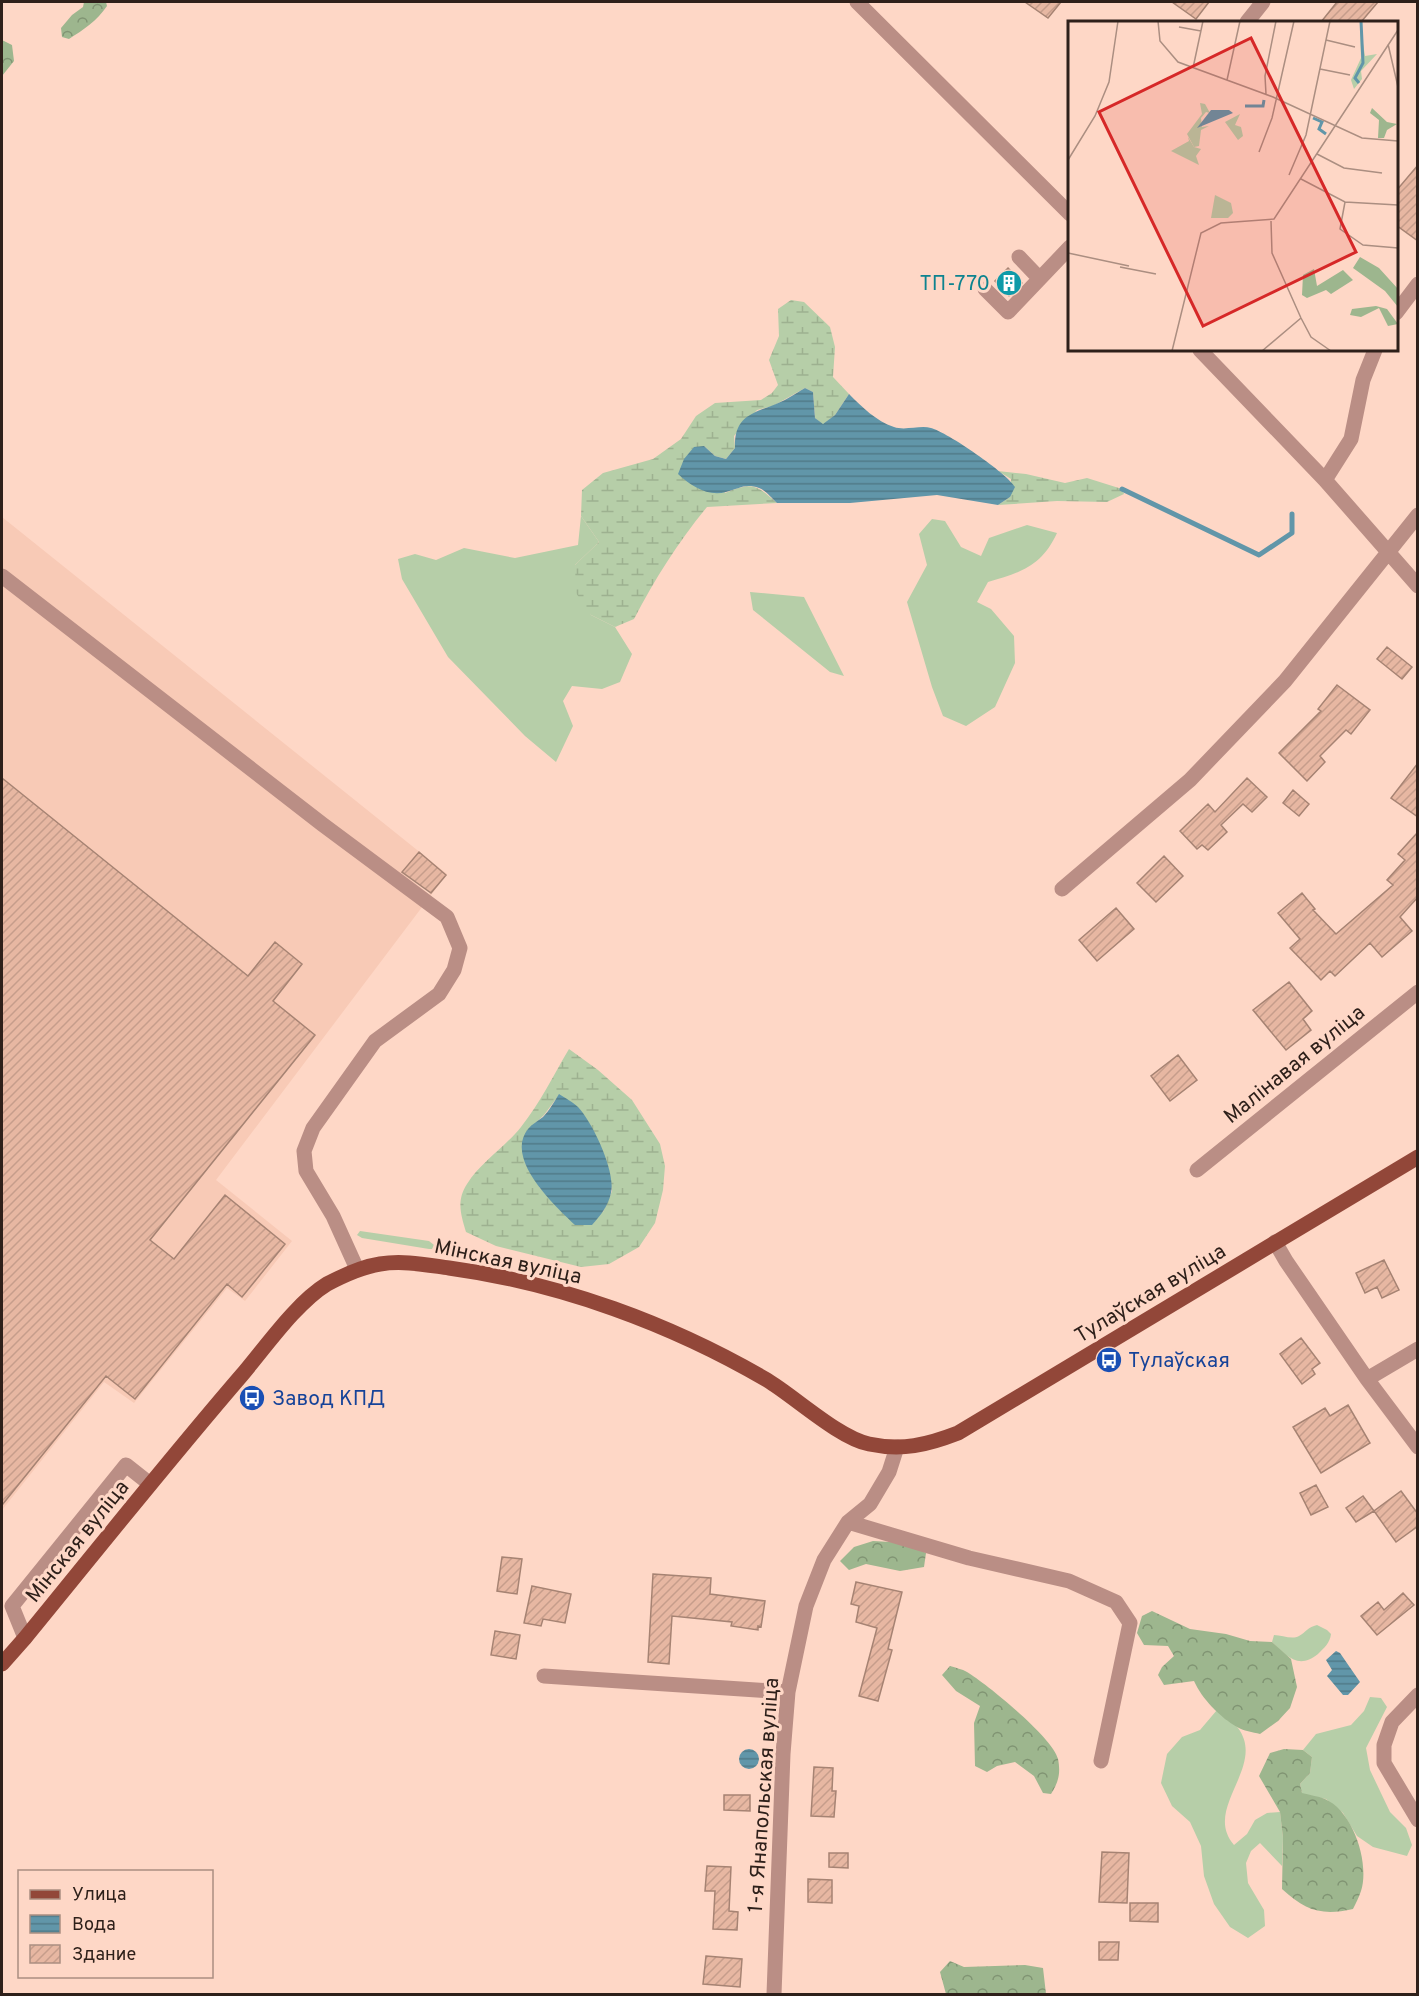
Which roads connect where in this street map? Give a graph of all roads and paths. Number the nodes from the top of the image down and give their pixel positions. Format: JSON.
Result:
{"nodes":[{"id":1,"x":1263,"y":2,"type":"edge"},
{"id":2,"x":867,"y":5,"type":"edge"},
{"id":3,"x":1248,"y":21,"type":"edge"},
{"id":4,"x":1068,"y":212,"type":"edge"},
{"id":5,"x":1068,"y":249,"type":"edge"},
{"id":6,"x":1019,"y":257,"type":"dead end"},
{"id":7,"x":1039,"y":278,"type":"junction"},
{"id":8,"x":1418,"y":284,"type":"edge"},
{"id":9,"x":985,"y":290,"type":"dead end"},
{"id":10,"x":1398,"y":310,"type":"edge"},
{"id":11,"x":1201,"y":351,"type":"edge"},
{"id":12,"x":1375,"y":351,"type":"edge"},
{"id":13,"x":1324,"y":480,"type":"junction"},
{"id":14,"x":1418,"y":515,"type":"edge"},
{"id":15,"x":1388,"y":551,"type":"junction"},
{"id":16,"x":2,"y":576,"type":"edge"},
{"id":17,"x":1418,"y":586,"type":"edge"},
{"id":18,"x":1062,"y":889,"type":"dead end"},
{"id":19,"x":1418,"y":992,"type":"edge"},
{"id":20,"x":1418,"y":1157,"type":"edge"},
{"id":21,"x":1197,"y":1170,"type":"dead end"},
{"id":22,"x":1275,"y":1242,"type":"junction"},
{"id":23,"x":357,"y":1269,"type":"junction"},
{"id":24,"x":1418,"y":1349,"type":"edge"},
{"id":25,"x":1366,"y":1379,"type":"junction"},
{"id":26,"x":897,"y":1447,"type":"junction"},
{"id":27,"x":1418,"y":1447,"type":"edge"},
{"id":28,"x":150,"y":1484,"type":"junction"},
{"id":29,"x":848,"y":1522,"type":"junction"},
{"id":30,"x":25,"y":1638,"type":"junction"},
{"id":31,"x":2,"y":1664,"type":"edge"},
{"id":32,"x":544,"y":1676,"type":"dead end"},
{"id":33,"x":788,"y":1692,"type":"junction"},
{"id":34,"x":1418,"y":1695,"type":"edge"},
{"id":35,"x":1101,"y":1761,"type":"dead end"},
{"id":36,"x":1418,"y":1820,"type":"edge"},
{"id":37,"x":774,"y":1995,"type":"edge"}],
"edges":[{"from":1,"to":3,"type":"street"},
{"from":2,"to":4,"type":"street"},
{"from":5,"to":7,"type":"street"},
{"from":6,"to":7,"type":"street"},
{"from":7,"to":9,"type":"street"},
{"from":8,"to":10,"type":"street"},
{"from":11,"to":13,"type":"street"},
{"from":12,"to":13,"type":"street"},
{"from":13,"to":15,"type":"street"},
{"from":14,"to":15,"type":"street"},
{"from":15,"to":17,"type":"street"},
{"from":15,"to":18,"type":"street"},
{"from":16,"to":23,"type":"street"},
{"from":19,"to":21,"type":"street","name":"Малінавая вуліца"},
{"from":20,"to":22,"type":"main road","name":"Тулаўская вуліца"},
{"from":22,"to":25,"type":"street"},
{"from":22,"to":26,"type":"main road","name":"Тулаўская вуліца"},
{"from":23,"to":26,"type":"main road","name":"Мінская вуліца"},
{"from":23,"to":28,"type":"main road","name":"Мінская вуліца"},
{"from":24,"to":25,"type":"street"},
{"from":25,"to":27,"type":"street"},
{"from":26,"to":29,"type":"street","name":"1-я Янапольская вуліца"},
{"from":28,"to":30,"type":"main road","name":"Мінская вуліца"},
{"from":28,"to":30,"type":"street"},
{"from":29,"to":33,"type":"street","name":"1-я Янапольская вуліца"},
{"from":29,"to":35,"type":"street"},
{"from":30,"to":31,"type":"main road","name":"Мінская вуліца"},
{"from":32,"to":33,"type":"street"},
{"from":33,"to":37,"type":"street","name":"1-я Янапольская вуліца"},
{"from":34,"to":36,"type":"street"}]}
